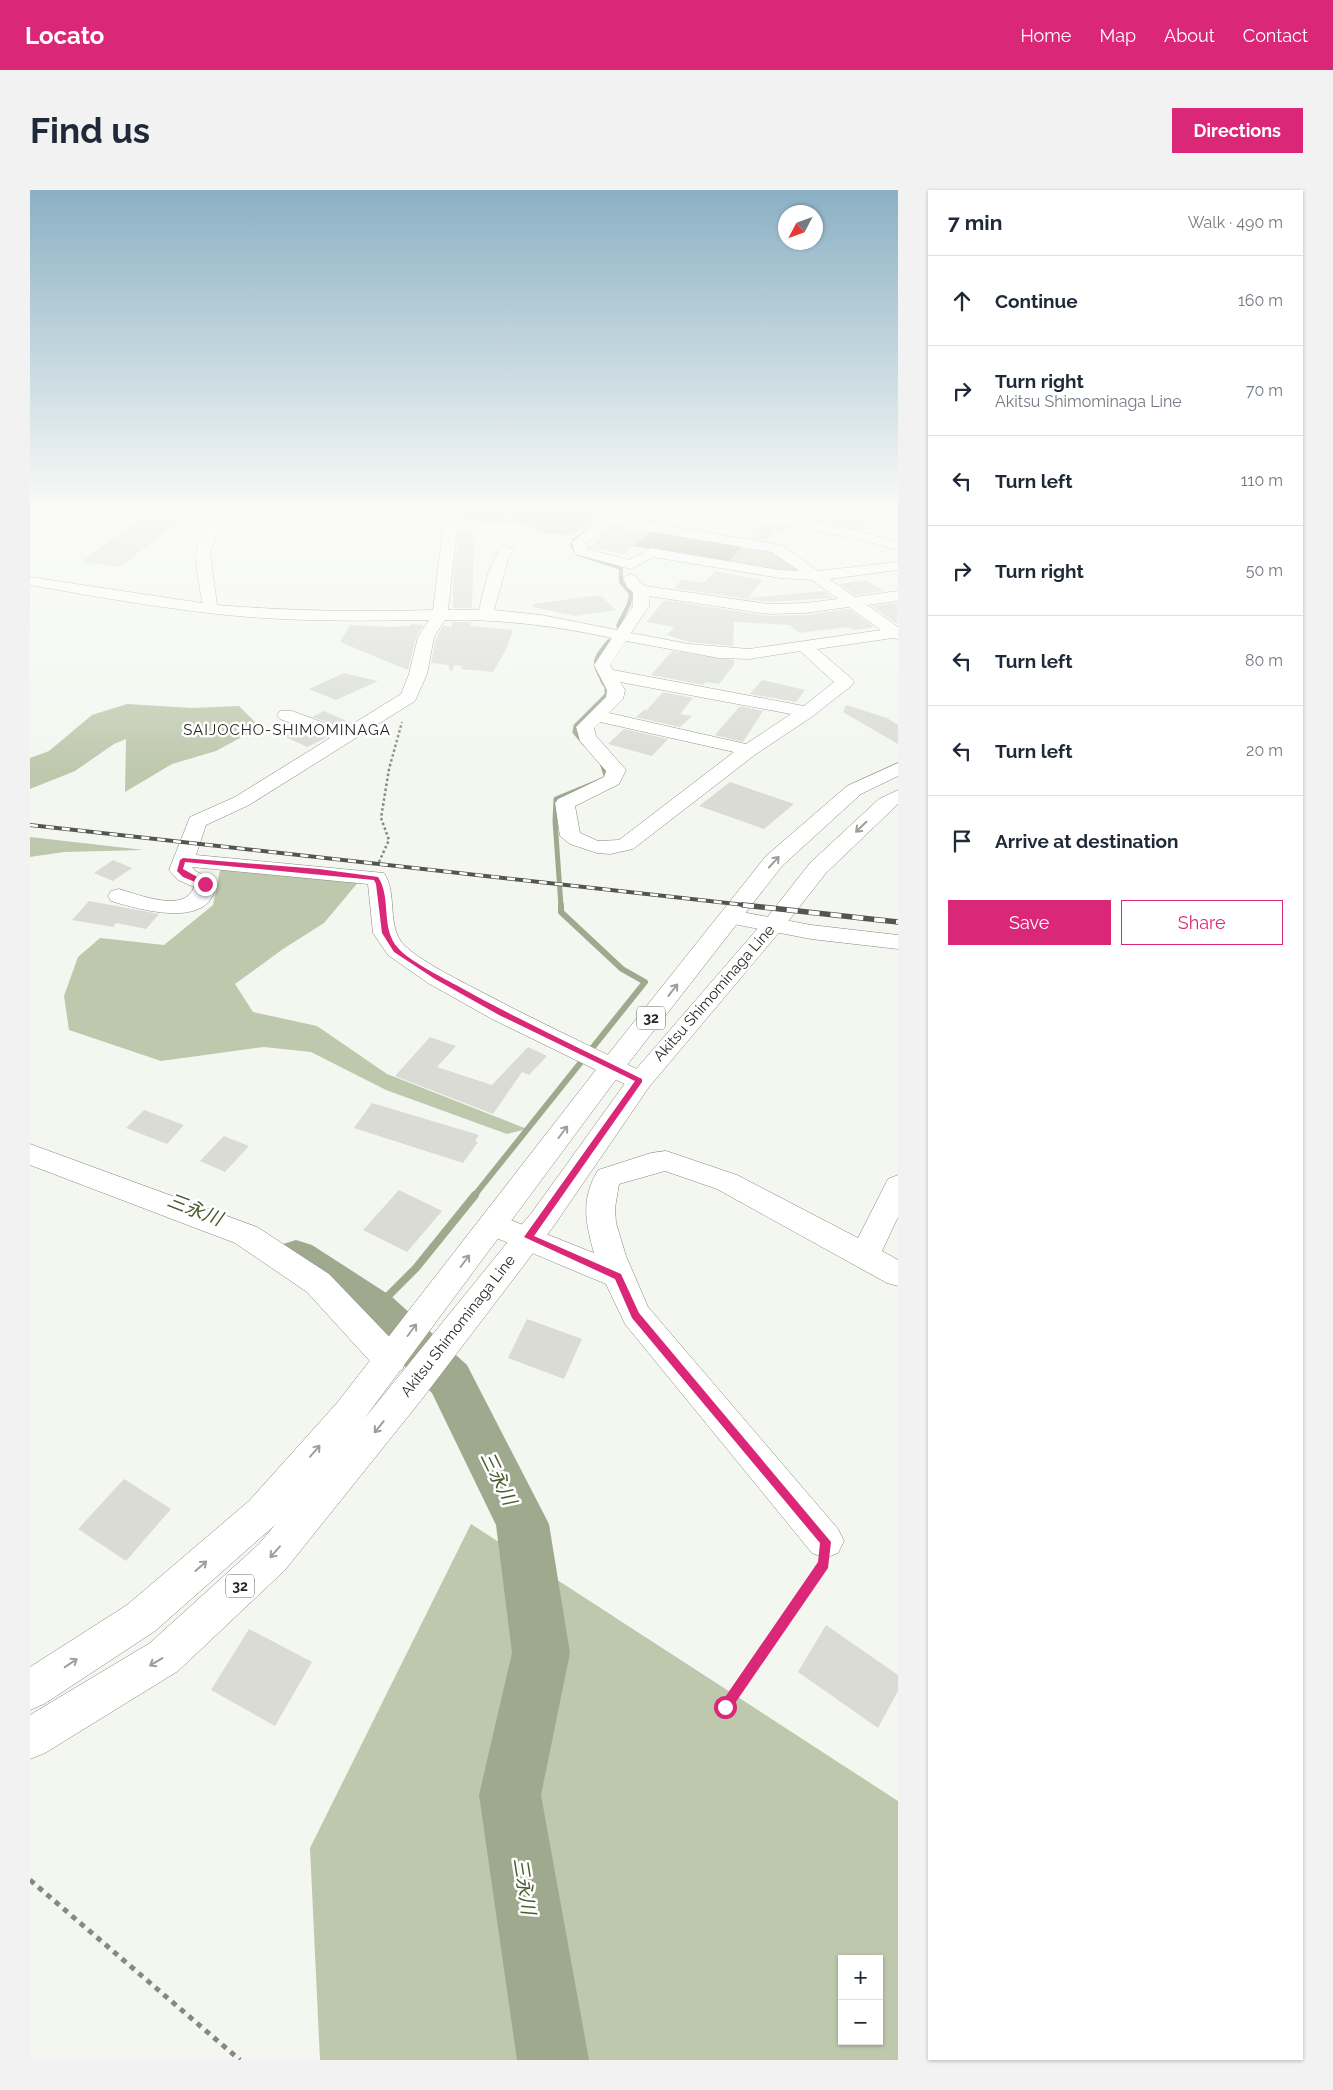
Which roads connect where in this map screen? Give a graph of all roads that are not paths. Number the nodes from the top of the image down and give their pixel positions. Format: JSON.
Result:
{"nodes":[{"id":1,"x":141,"y":597,"type":"edge"},
{"id":2,"x":209,"y":597,"type":"edge"},
{"id":3,"x":442,"y":597,"type":"edge"},
{"id":4,"x":491,"y":597,"type":"edge"},
{"id":5,"x":641,"y":597,"type":"edge"},
{"id":6,"x":690,"y":597,"type":"edge"},
{"id":7,"x":846,"y":597,"type":"edge"},
{"id":8,"x":889,"y":597,"type":"edge"},
{"id":9,"x":853,"y":602,"type":"junction"},
{"id":10,"x":208,"y":607,"type":"junction"},
{"id":11,"x":440,"y":615,"type":"junction"},
{"id":12,"x":486,"y":615,"type":"junction"},
{"id":13,"x":898,"y":633,"type":"edge"},
{"id":14,"x":623,"y":635,"type":"junction"},
{"id":15,"x":804,"y":646,"type":"junction"},
{"id":16,"x":608,"y":674,"type":"junction"},
{"id":17,"x":808,"y":712,"type":"junction"},
{"id":18,"x":286,"y":715,"type":"dead end"},
{"id":19,"x":597,"y":716,"type":"junction"},
{"id":20,"x":345,"y":737,"type":"junction"},
{"id":21,"x":749,"y":750,"type":"junction"},
{"id":22,"x":898,"y":769,"type":"edge"},
{"id":23,"x":898,"y":796,"type":"edge"},
{"id":24,"x":183,"y":860,"type":"junction"},
{"id":25,"x":119,"y":896,"type":"dead end"},
{"id":26,"x":731,"y":917,"type":"junction"},
{"id":27,"x":774,"y":924,"type":"junction"},
{"id":28,"x":898,"y":942,"type":"edge"},
{"id":29,"x":594,"y":1060,"type":"junction"},
{"id":30,"x":640,"y":1080,"type":"junction"},
{"id":31,"x":30,"y":1154,"type":"edge"},
{"id":32,"x":898,"y":1186,"type":"edge"},
{"id":33,"x":493,"y":1224,"type":"junction"},
{"id":34,"x":528,"y":1237,"type":"junction"},
{"id":35,"x":866,"y":1255,"type":"junction"},
{"id":36,"x":898,"y":1274,"type":"edge"},
{"id":37,"x":618,"y":1276,"type":"junction"},
{"id":38,"x":400,"y":1375,"type":"junction"},
{"id":39,"x":825,"y":1542,"type":"road end"},
{"id":40,"x":30,"y":1690,"type":"edge"},
{"id":41,"x":30,"y":1738,"type":"edge"}],
"edges":[{"from":1,"to":10,"type":"street"},
{"from":2,"to":10,"type":"street"},
{"from":3,"to":11,"type":"street"},
{"from":4,"to":12,"type":"street"},
{"from":5,"to":14,"type":"street"},
{"from":6,"to":9,"type":"street"},
{"from":7,"to":9,"type":"street"},
{"from":8,"to":9,"type":"street"},
{"from":9,"to":13,"type":"street"},
{"from":10,"to":11,"type":"street"},
{"from":11,"to":12,"type":"street"},
{"from":11,"to":20,"type":"street"},
{"from":12,"to":14,"type":"street"},
{"from":13,"to":15,"type":"street"},
{"from":14,"to":15,"type":"street"},
{"from":14,"to":16,"type":"street"},
{"from":15,"to":17,"type":"street"},
{"from":16,"to":17,"type":"street"},
{"from":16,"to":19,"type":"street"},
{"from":17,"to":21,"type":"street"},
{"from":18,"to":20,"type":"street"},
{"from":19,"to":21,"type":"street"},
{"from":19,"to":21,"type":"street"},
{"from":20,"to":24,"type":"street"},
{"from":26,"to":22,"type":"street","name":"Akitsu Shimominaga Line","number":"32","one_way":true},
{"from":23,"to":27,"type":"street","name":"Akitsu Shimominaga Line","number":"32","one_way":true},
{"from":24,"to":25,"type":"street"},
{"from":24,"to":29,"type":"street"},
{"from":26,"to":27,"type":"street"},
{"from":29,"to":26,"type":"street","name":"Akitsu Shimominaga Line","number":"32","one_way":true},
{"from":27,"to":28,"type":"street"},
{"from":27,"to":30,"type":"street","name":"Akitsu Shimominaga Line","number":"32"},
{"from":29,"to":30,"type":"street"},
{"from":33,"to":29,"type":"street","name":"Akitsu Shimominaga Line","number":"32","one_way":true},
{"from":30,"to":34,"type":"street","name":"Akitsu Shimominaga Line","number":"32"},
{"from":31,"to":38,"type":"street"},
{"from":32,"to":35,"type":"street"},
{"from":33,"to":34,"type":"street"},
{"from":38,"to":33,"type":"street","name":"Akitsu Shimominaga Line","number":"32","one_way":true},
{"from":34,"to":37,"type":"street"},
{"from":34,"to":38,"type":"street","name":"Akitsu Shimominaga Line","number":"32"},
{"from":35,"to":36,"type":"street"},
{"from":35,"to":37,"type":"street"},
{"from":37,"to":39,"type":"street"},
{"from":40,"to":38,"type":"street","name":"Akitsu Shimominaga Line","number":"32","one_way":true},
{"from":38,"to":41,"type":"street","name":"Akitsu Shimominaga Line","number":"32","one_way":true}]}
